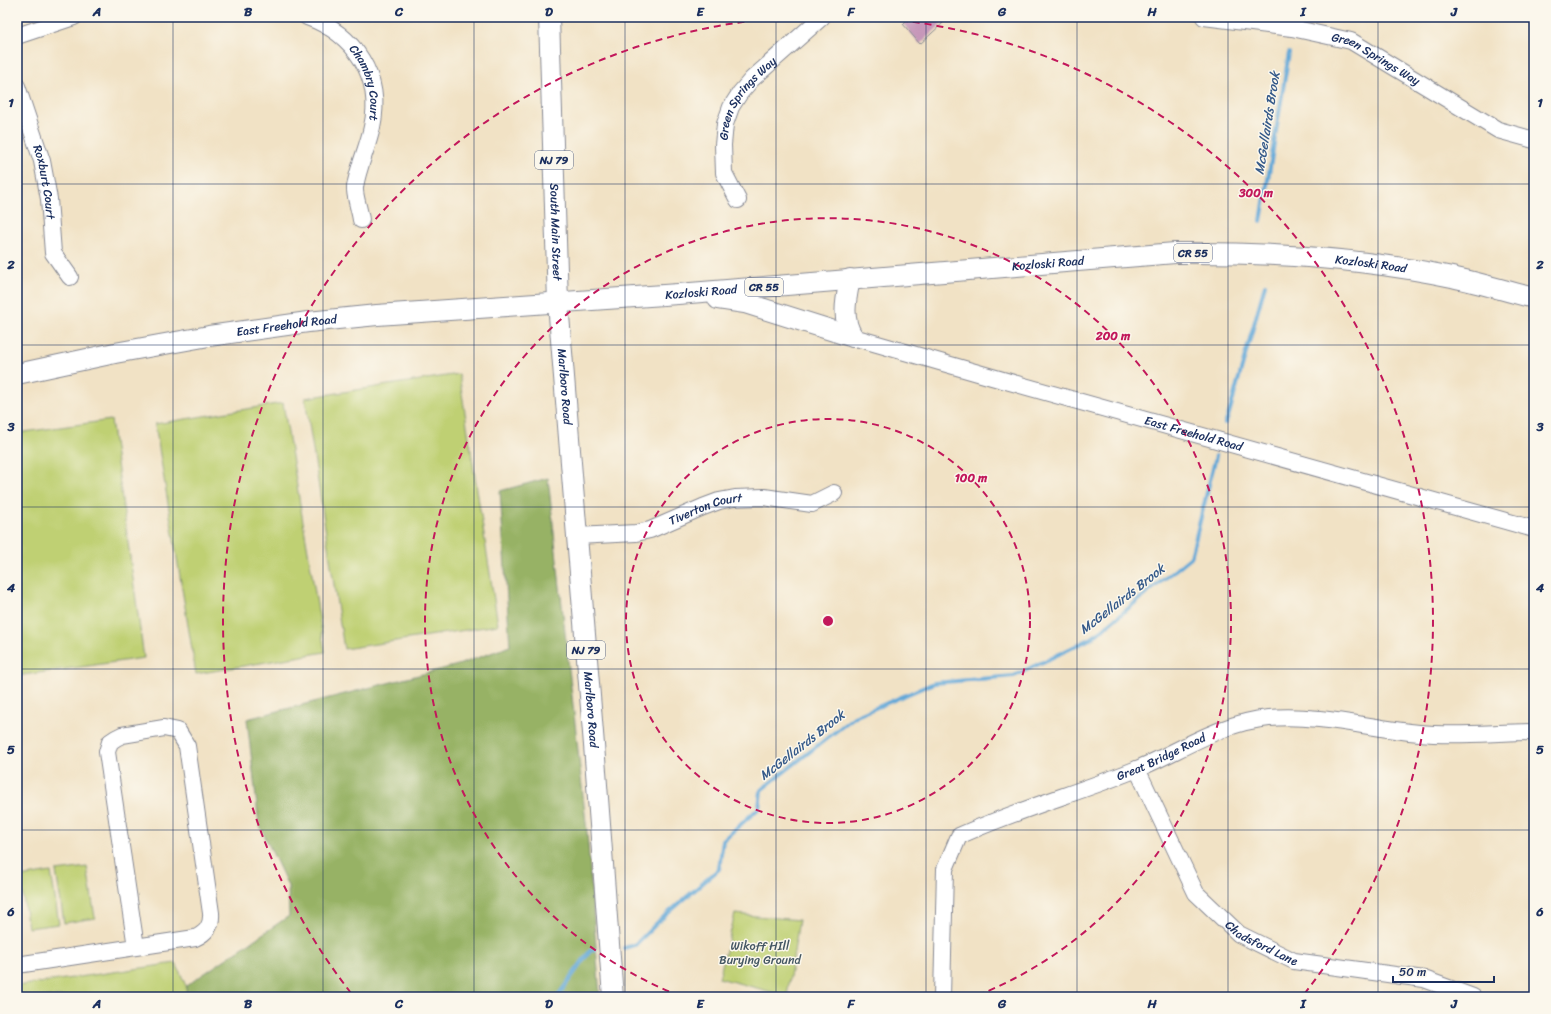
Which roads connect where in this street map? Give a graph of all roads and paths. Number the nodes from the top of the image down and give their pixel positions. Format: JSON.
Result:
{"nodes":[{"id":1,"x":74,"y":17,"type":"edge"},
{"id":2,"x":307,"y":17,"type":"edge"},
{"id":3,"x":549,"y":17,"type":"edge"},
{"id":4,"x":822,"y":17,"type":"edge"},
{"id":5,"x":1204,"y":17,"type":"edge"},
{"id":6,"x":17,"y":36,"type":"edge"},
{"id":7,"x":17,"y":86,"type":"edge"},
{"id":8,"x":1534,"y":140,"type":"edge"},
{"id":9,"x":738,"y":200,"type":"dead end"},
{"id":10,"x":361,"y":220,"type":"dead end"},
{"id":11,"x":70,"y":277,"type":"dead end"},
{"id":12,"x":850,"y":280,"type":"junction"},
{"id":13,"x":678,"y":294,"type":"junction"},
{"id":14,"x":1534,"y":298,"type":"edge"},
{"id":15,"x":558,"y":302,"type":"junction"},
{"id":16,"x":853,"y":337,"type":"junction"},
{"id":17,"x":17,"y":374,"type":"edge"},
{"id":18,"x":834,"y":493,"type":"dead end"},
{"id":19,"x":1534,"y":529,"type":"edge"},
{"id":20,"x":577,"y":536,"type":"junction"},
{"id":21,"x":1534,"y":732,"type":"edge"},
{"id":22,"x":1137,"y":769,"type":"junction"},
{"id":23,"x":136,"y":947,"type":"junction"},
{"id":24,"x":17,"y":965,"type":"edge"},
{"id":25,"x":613,"y":997,"type":"edge"},
{"id":26,"x":942,"y":997,"type":"edge"},
{"id":27,"x":1473,"y":997,"type":"edge"}],
"edges":[{"from":1,"to":6,"type":"street"},
{"from":2,"to":10,"type":"street","name":"Chambry Court"},
{"from":3,"to":15,"type":"main road","name":"South Main Street","number":"NJ 79"},
{"from":4,"to":9,"type":"street","name":"Green Springs Way"},
{"from":5,"to":8,"type":"street","name":"Green Springs Way"},
{"from":7,"to":11,"type":"street","name":"Roxburt Court"},
{"from":12,"to":13,"type":"main road","name":"Kozloski Road","number":"CR 55"},
{"from":12,"to":14,"type":"main road","name":"Kozloski Road","number":"CR 55"},
{"from":12,"to":16,"type":"main road"},
{"from":13,"to":15,"type":"main road","name":"Kozloski Road","number":"CR 55"},
{"from":13,"to":16,"type":"main road"},
{"from":15,"to":17,"type":"main road","name":"East Freehold Road"},
{"from":15,"to":20,"type":"main road","name":"Marlboro Road","number":"NJ 79"},
{"from":16,"to":19,"type":"street","name":"East Freehold Road"},
{"from":18,"to":20,"type":"street","name":"Tiverton Court"},
{"from":20,"to":25,"type":"main road","name":"Marlboro Road","number":"NJ 79"},
{"from":21,"to":22,"type":"street","name":"Great Bridge Road"},
{"from":22,"to":26,"type":"street","name":"Great Bridge Road"},
{"from":22,"to":27,"type":"street","name":"Chadsford Lane"},
{"from":23,"to":23,"type":"street"},
{"from":23,"to":24,"type":"street"}]}
